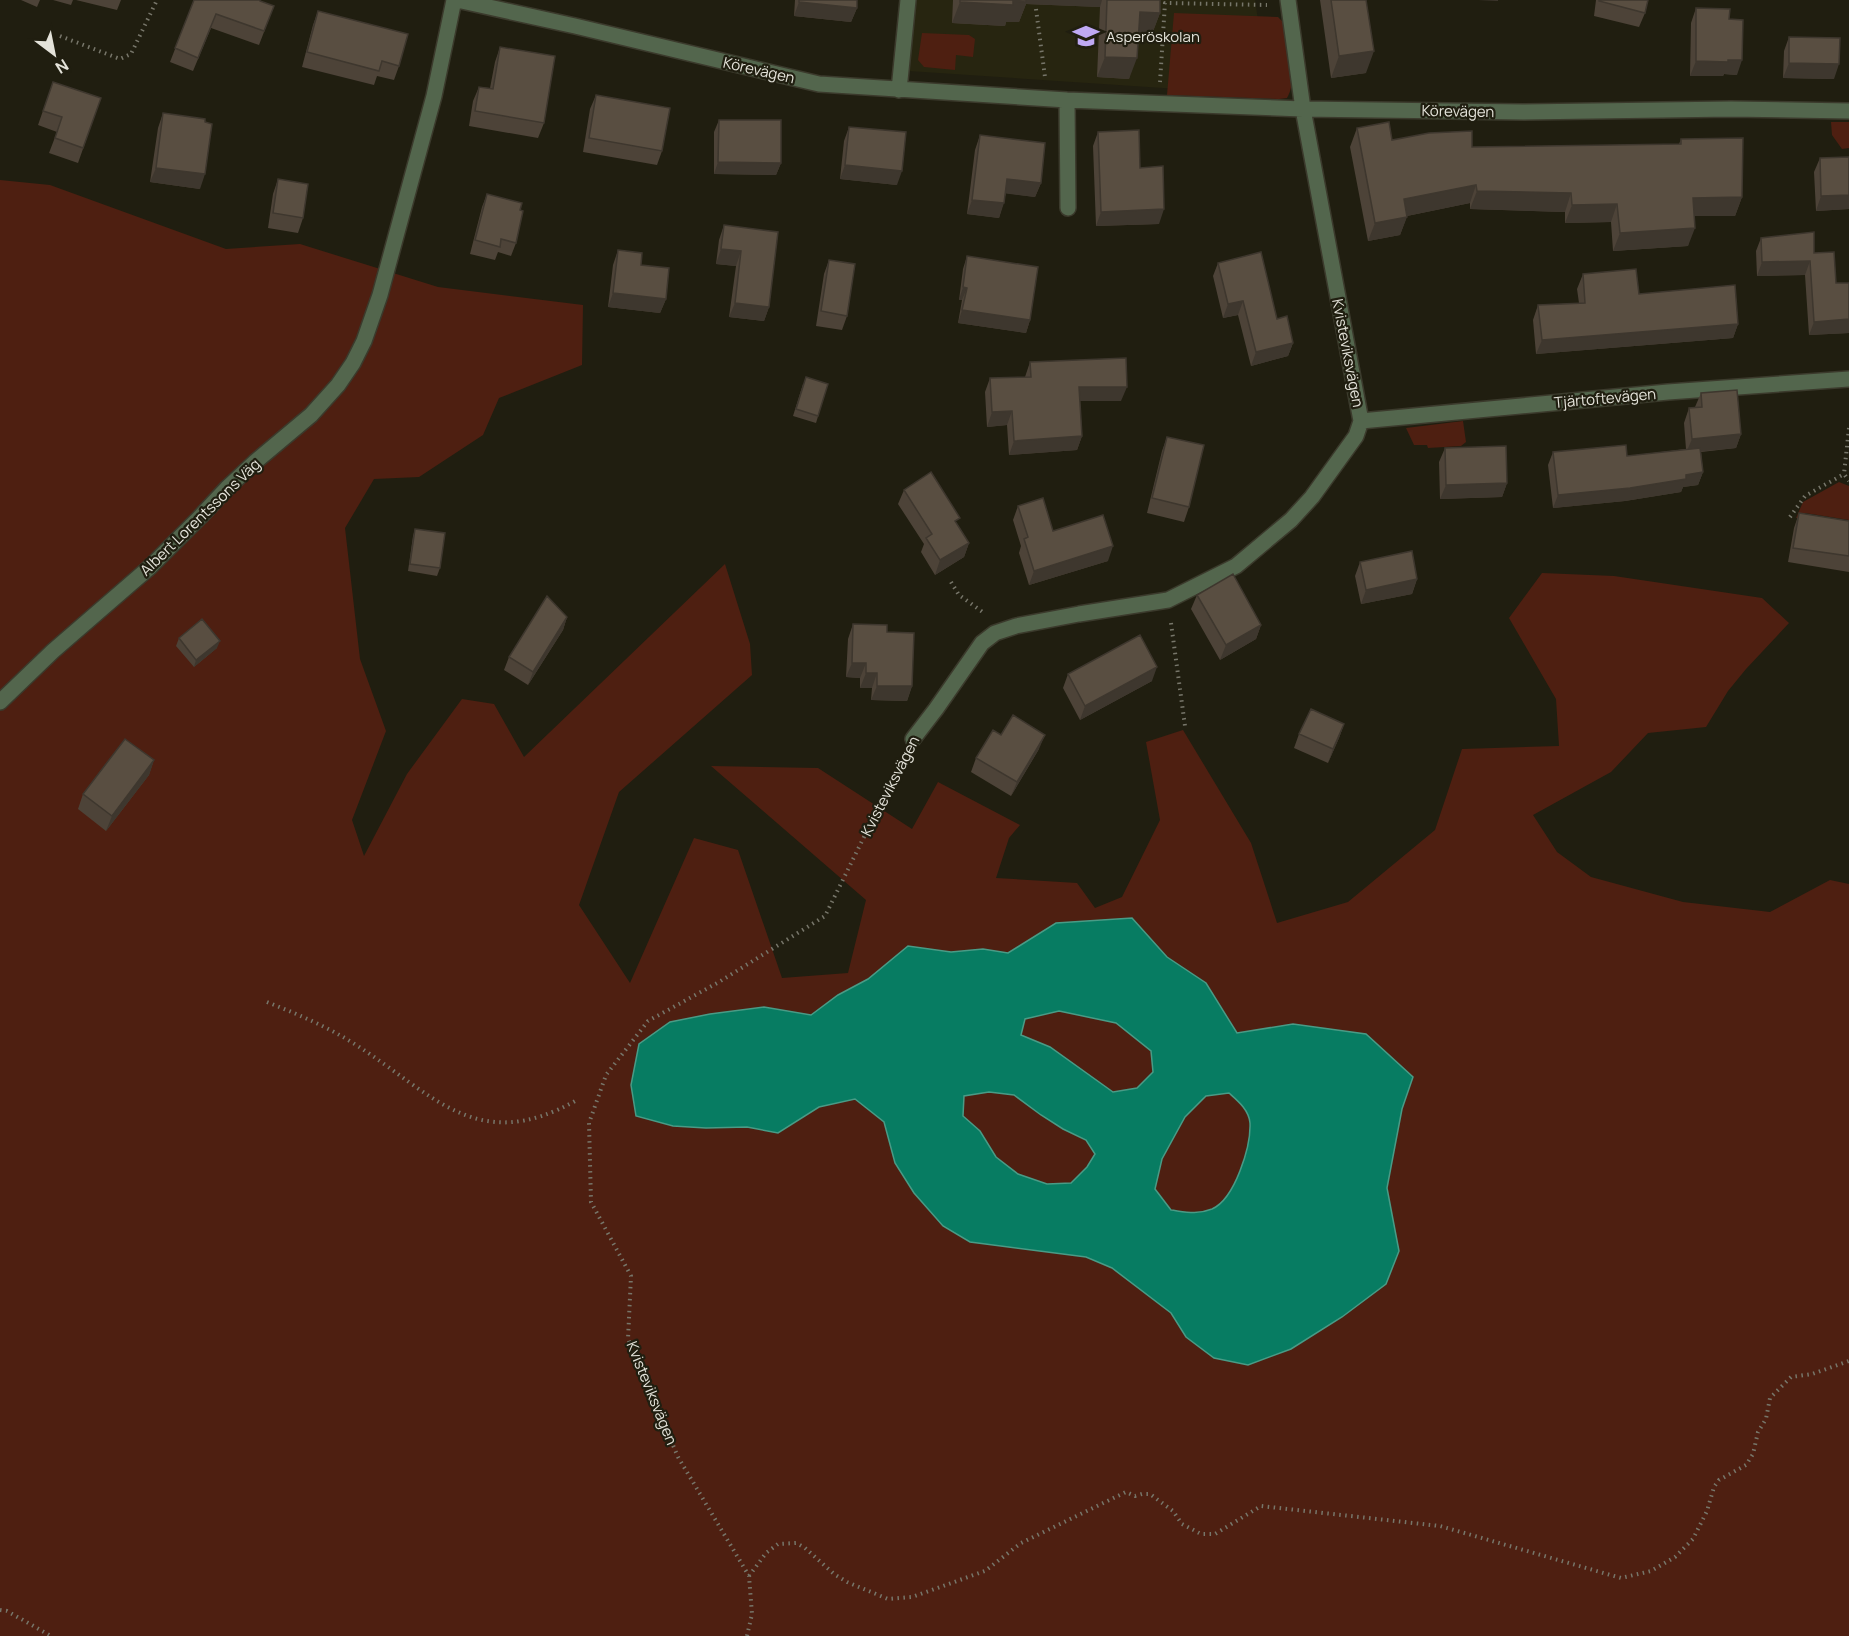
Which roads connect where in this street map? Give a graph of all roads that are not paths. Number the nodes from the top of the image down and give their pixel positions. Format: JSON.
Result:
{"nodes":[{"id":1,"x":456,"y":0,"type":"edge"},
{"id":2,"x":908,"y":0,"type":"edge"},
{"id":3,"x":1288,"y":2,"type":"edge"},
{"id":4,"x":899,"y":90,"type":"junction"},
{"id":5,"x":1067,"y":100,"type":"junction"},
{"id":6,"x":1303,"y":109,"type":"junction"},
{"id":7,"x":1849,"y":111,"type":"edge"},
{"id":8,"x":1068,"y":208,"type":"dead end"},
{"id":9,"x":1849,"y":379,"type":"edge"},
{"id":10,"x":1360,"y":421,"type":"junction"},
{"id":11,"x":0,"y":702,"type":"edge"},
{"id":12,"x":913,"y":739,"type":"road end"}],
"edges":[{"from":1,"to":4,"type":"street","name":"Körevägen"},
{"from":1,"to":11,"type":"street","name":"Albert Lorentssons Väg"},
{"from":2,"to":4,"type":"street"},
{"from":3,"to":6,"type":"street","name":"Kvisteviksvägen"},
{"from":4,"to":5,"type":"street","name":"Körevägen"},
{"from":5,"to":6,"type":"street","name":"Körevägen"},
{"from":5,"to":8,"type":"street"},
{"from":6,"to":7,"type":"street","name":"Körevägen"},
{"from":6,"to":10,"type":"street","name":"Kvisteviksvägen"},
{"from":9,"to":10,"type":"street","name":"Tjärtoftevägen"},
{"from":10,"to":12,"type":"street","name":"Kvisteviksvägen"}]}
